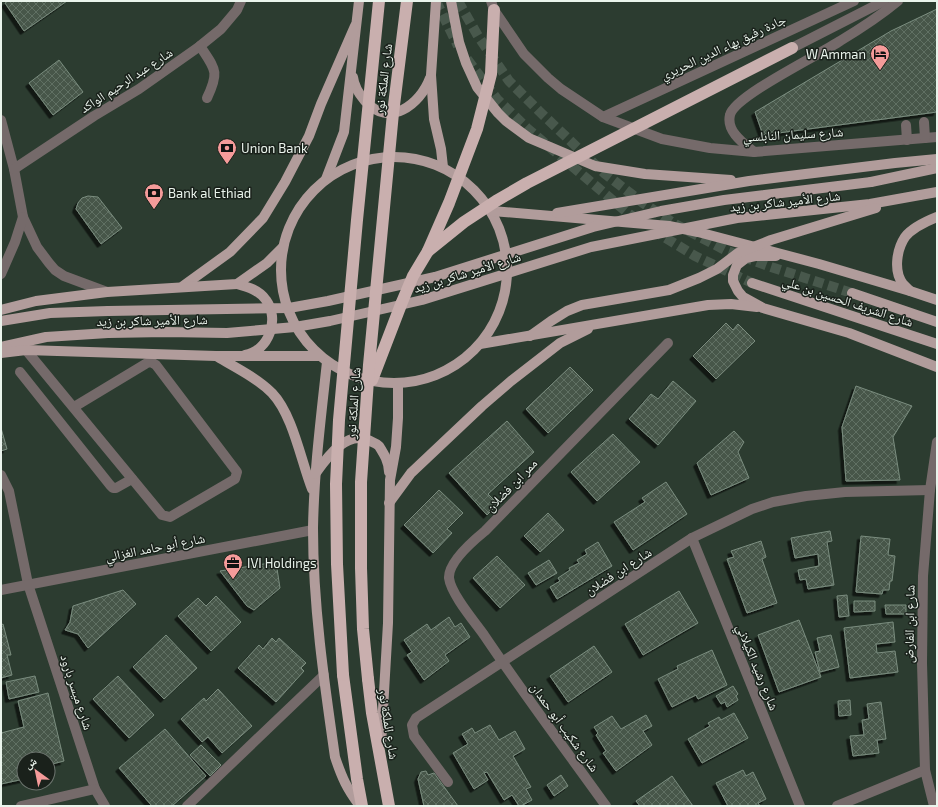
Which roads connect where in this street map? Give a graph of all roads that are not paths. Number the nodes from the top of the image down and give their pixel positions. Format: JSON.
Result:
{"nodes":[{"id":1,"x":241,"y":1,"type":"edge"},
{"id":2,"x":359,"y":1,"type":"edge"},
{"id":3,"x":379,"y":1,"type":"edge"},
{"id":4,"x":407,"y":1,"type":"edge"},
{"id":5,"x":436,"y":1,"type":"edge"},
{"id":6,"x":451,"y":1,"type":"edge"},
{"id":7,"x":854,"y":1,"type":"edge"},
{"id":8,"x":884,"y":1,"type":"edge"},
{"id":9,"x":898,"y":1,"type":"edge"},
{"id":10,"x":492,"y":6,"type":"edge"},
{"id":11,"x":355,"y":26,"type":"junction"},
{"id":12,"x":200,"y":46,"type":"junction"},
{"id":13,"x":792,"y":48,"type":"joint"},
{"id":14,"x":352,"y":69,"type":"junction"},
{"id":15,"x":431,"y":75,"type":"junction"},
{"id":16,"x":207,"y":98,"type":"dead end"},
{"id":17,"x":603,"y":117,"type":"junction"},
{"id":18,"x":1,"y":120,"type":"edge"},
{"id":19,"x":924,"y":122,"type":"dead end"},
{"id":20,"x":906,"y":125,"type":"dead end"},
{"id":21,"x":937,"y":137,"type":"edge"},
{"id":22,"x":925,"y":138,"type":"junction"},
{"id":23,"x":907,"y":140,"type":"junction"},
{"id":24,"x":754,"y":152,"type":"junction"},
{"id":25,"x":937,"y":159,"type":"edge"},
{"id":26,"x":443,"y":167,"type":"junction"},
{"id":27,"x":937,"y":168,"type":"edge"},
{"id":28,"x":14,"y":169,"type":"junction"},
{"id":29,"x":326,"y":179,"type":"junction"},
{"id":30,"x":749,"y":181,"type":"junction"},
{"id":31,"x":937,"y":192,"type":"edge"},
{"id":32,"x":920,"y":195,"type":"junction"},
{"id":33,"x":492,"y":211,"type":"junction"},
{"id":34,"x":541,"y":215,"type":"junction"},
{"id":35,"x":23,"y":217,"type":"junction"},
{"id":36,"x":937,"y":217,"type":"edge"},
{"id":37,"x":283,"y":247,"type":"junction"},
{"id":38,"x":428,"y":251,"type":"junction"},
{"id":39,"x":786,"y":256,"type":"junction"},
{"id":40,"x":1,"y":274,"type":"edge"},
{"id":41,"x":752,"y":283,"type":"tunnel mouth"},
{"id":42,"x":237,"y":284,"type":"junction"},
{"id":43,"x":183,"y":286,"type":"junction"},
{"id":44,"x":910,"y":290,"type":"junction"},
{"id":45,"x":107,"y":292,"type":"junction"},
{"id":46,"x":852,"y":293,"type":"tunnel mouth"},
{"id":47,"x":937,"y":300,"type":"edge"},
{"id":48,"x":770,"y":309,"type":"junction"},
{"id":49,"x":1,"y":310,"type":"edge"},
{"id":50,"x":1,"y":321,"type":"edge"},
{"id":51,"x":937,"y":322,"type":"edge"},
{"id":52,"x":600,"y":323,"type":"junction"},
{"id":53,"x":530,"y":336,"type":"junction"},
{"id":54,"x":668,"y":343,"type":"dead end"},
{"id":55,"x":480,"y":344,"type":"junction"},
{"id":56,"x":937,"y":344,"type":"edge"},
{"id":57,"x":1,"y":347,"type":"edge"},
{"id":58,"x":26,"y":350,"type":"junction"},
{"id":59,"x":1,"y":353,"type":"edge"},
{"id":60,"x":216,"y":356,"type":"junction"},
{"id":61,"x":235,"y":356,"type":"junction"},
{"id":62,"x":323,"y":359,"type":"junction"},
{"id":63,"x":937,"y":367,"type":"edge"},
{"id":64,"x":20,"y":372,"type":"dead end"},
{"id":65,"x":398,"y":383,"type":"junction"},
{"id":66,"x":367,"y":392,"type":"junction"},
{"id":67,"x":74,"y":406,"type":"junction"},
{"id":68,"x":937,"y":442,"type":"edge"},
{"id":69,"x":315,"y":474,"type":"junction"},
{"id":70,"x":1,"y":475,"type":"edge"},
{"id":71,"x":132,"y":479,"type":"junction"},
{"id":72,"x":390,"y":480,"type":"junction"},
{"id":73,"x":930,"y":490,"type":"junction"},
{"id":74,"x":314,"y":493,"type":"junction"},
{"id":75,"x":389,"y":503,"type":"junction"},
{"id":76,"x":313,"y":530,"type":"junction"},
{"id":77,"x":692,"y":538,"type":"junction"},
{"id":78,"x":28,"y":584,"type":"junction"},
{"id":79,"x":1,"y":590,"type":"edge"},
{"id":80,"x":503,"y":663,"type":"junction"},
{"id":81,"x":324,"y":675,"type":"junction"},
{"id":82,"x":380,"y":758,"type":"junction"},
{"id":83,"x":925,"y":770,"type":"junction"},
{"id":84,"x":448,"y":782,"type":"dead end"},
{"id":85,"x":95,"y":789,"type":"junction"},
{"id":86,"x":21,"y":806,"type":"edge"},
{"id":87,"x":105,"y":806,"type":"edge"},
{"id":88,"x":187,"y":806,"type":"edge"},
{"id":89,"x":361,"y":806,"type":"edge"},
{"id":90,"x":389,"y":806,"type":"edge"},
{"id":91,"x":606,"y":806,"type":"edge"},
{"id":92,"x":800,"y":806,"type":"edge"},
{"id":93,"x":837,"y":806,"type":"edge"},
{"id":94,"x":934,"y":806,"type":"edge"}],
"edges":[{"from":1,"to":12,"type":"street","name":"شارع عبد الرحيم الواكد"},
{"from":2,"to":11,"type":"main road"},
{"from":3,"to":89,"type":"highway","name":"شارع الملكة نور","bridge":true},
{"from":4,"to":66,"type":"highway","name":"شارع الملكة نور","bridge":true},
{"from":5,"to":15,"type":"main road"},
{"from":6,"to":30,"type":"main road"},
{"from":7,"to":17,"type":"street","name":"جادة رفيق بهاء الدين الحريري"},
{"from":8,"to":13,"type":"street"},
{"from":9,"to":24,"type":"street"},
{"from":10,"to":17,"type":"street","name":"شارع سليمان النابلسي"},
{"from":10,"to":38,"type":"highway","bridge":true},
{"from":11,"to":14,"type":"main road"},
{"from":11,"to":43,"type":"main road"},
{"from":12,"to":16,"type":"street"},
{"from":12,"to":28,"type":"street","name":"شارع عبد الرحيم الواكد"},
{"from":13,"to":38,"type":"highway","bridge":true},
{"from":14,"to":15,"type":"main road"},
{"from":14,"to":29,"type":"main road"},
{"from":15,"to":26,"type":"main road"},
{"from":17,"to":24,"type":"street","name":"شارع سليمان النابلسي"},
{"from":18,"to":28,"type":"street"},
{"from":19,"to":22,"type":"street"},
{"from":20,"to":23,"type":"street"},
{"from":21,"to":22,"type":"street","name":"شارع سليمان النابلسي"},
{"from":22,"to":23,"type":"street","name":"شارع سليمان النابلسي"},
{"from":23,"to":24,"type":"street","name":"شارع سليمان النابلسي"},
{"from":25,"to":30,"type":"main road"},
{"from":26,"to":29,"type":"main road"},
{"from":26,"to":33,"type":"main road"},
{"from":27,"to":50,"type":"main road","name":"شارع الأمير شاكر بن زيد","bridge":true},
{"from":28,"to":35,"type":"street"},
{"from":29,"to":37,"type":"main road"},
{"from":30,"to":34,"type":"main road"},
{"from":31,"to":32,"type":"main road","name":"شارع الأمير شاكر بن زيد"},
{"from":32,"to":53,"type":"main road","bridge":true},
{"from":32,"to":57,"type":"main road","name":"شارع الأمير شاكر بن زيد","bridge":true},
{"from":33,"to":34,"type":"main road"},
{"from":33,"to":55,"type":"main road"},
{"from":34,"to":39,"type":"main road"},
{"from":35,"to":40,"type":"street"},
{"from":35,"to":45,"type":"street"},
{"from":36,"to":44,"type":"main road"},
{"from":37,"to":42,"type":"main road"},
{"from":37,"to":62,"type":"main road"},
{"from":38,"to":66,"type":"highway","bridge":true},
{"from":39,"to":44,"type":"main road"},
{"from":39,"to":48,"type":"main road"},
{"from":41,"to":56,"type":"main road","name":"شارع الشريف الحسين بن علي"},
{"from":42,"to":43,"type":"main road"},
{"from":42,"to":61,"type":"main road"},
{"from":43,"to":45,"type":"main road"},
{"from":44,"to":47,"type":"main road"},
{"from":45,"to":49,"type":"main road"},
{"from":46,"to":51,"type":"main road","name":"شارع الشريف الحسين بن علي"},
{"from":48,"to":52,"type":"main road"},
{"from":48,"to":63,"type":"main road"},
{"from":52,"to":53,"type":"main road"},
{"from":52,"to":75,"type":"main road"},
{"from":53,"to":55,"type":"main road"},
{"from":54,"to":80,"type":"street","name":"ممر ابن فضلان"},
{"from":55,"to":65,"type":"main road"},
{"from":58,"to":59,"type":"main road"},
{"from":58,"to":60,"type":"main road"},
{"from":58,"to":67,"type":"street"},
{"from":60,"to":61,"type":"main road"},
{"from":60,"to":74,"type":"main road"},
{"from":61,"to":62,"type":"main road"},
{"from":62,"to":65,"type":"main road"},
{"from":62,"to":69,"type":"main road"},
{"from":64,"to":71,"type":"street"},
{"from":65,"to":72,"type":"main road"},
{"from":66,"to":82,"type":"highway","name":"شارع الملكة نور","bridge":true},
{"from":67,"to":71,"type":"street"},
{"from":67,"to":71,"type":"street"},
{"from":68,"to":73,"type":"street","name":"شارع ابن الفارض"},
{"from":69,"to":72,"type":"main road"},
{"from":69,"to":74,"type":"main road"},
{"from":70,"to":78,"type":"street","name":"شارع ميسر بارود"},
{"from":72,"to":75,"type":"main road"},
{"from":73,"to":77,"type":"street","name":"شارع ابن فضلان"},
{"from":73,"to":83,"type":"street","name":"شارع ابن الفارض"},
{"from":74,"to":76,"type":"main road"},
{"from":75,"to":82,"type":"main road"},
{"from":76,"to":78,"type":"street","name":"شارع أبو حامد الغزالي"},
{"from":76,"to":81,"type":"main road"},
{"from":77,"to":80,"type":"street","name":"شارع ابن فضلان"},
{"from":77,"to":92,"type":"street","name":"شارع رشيد الكيلاني"},
{"from":78,"to":79,"type":"street","name":"شارع أبو حامد الغزالي"},
{"from":78,"to":85,"type":"street","name":"شارع ميسر بارود"},
{"from":80,"to":84,"type":"street","name":"شارع ابن فضلان"},
{"from":80,"to":91,"type":"street","name":"شارع شكيب أبو حمدان"},
{"from":81,"to":88,"type":"street"},
{"from":81,"to":89,"type":"main road"},
{"from":82,"to":90,"type":"highway","name":"شارع الملكة نور"},
{"from":83,"to":93,"type":"street"},
{"from":83,"to":94,"type":"street","name":"شارع ابن الفارض"},
{"from":85,"to":86,"type":"street"},
{"from":85,"to":87,"type":"street","name":"شارع ميسر بارود"}]}
